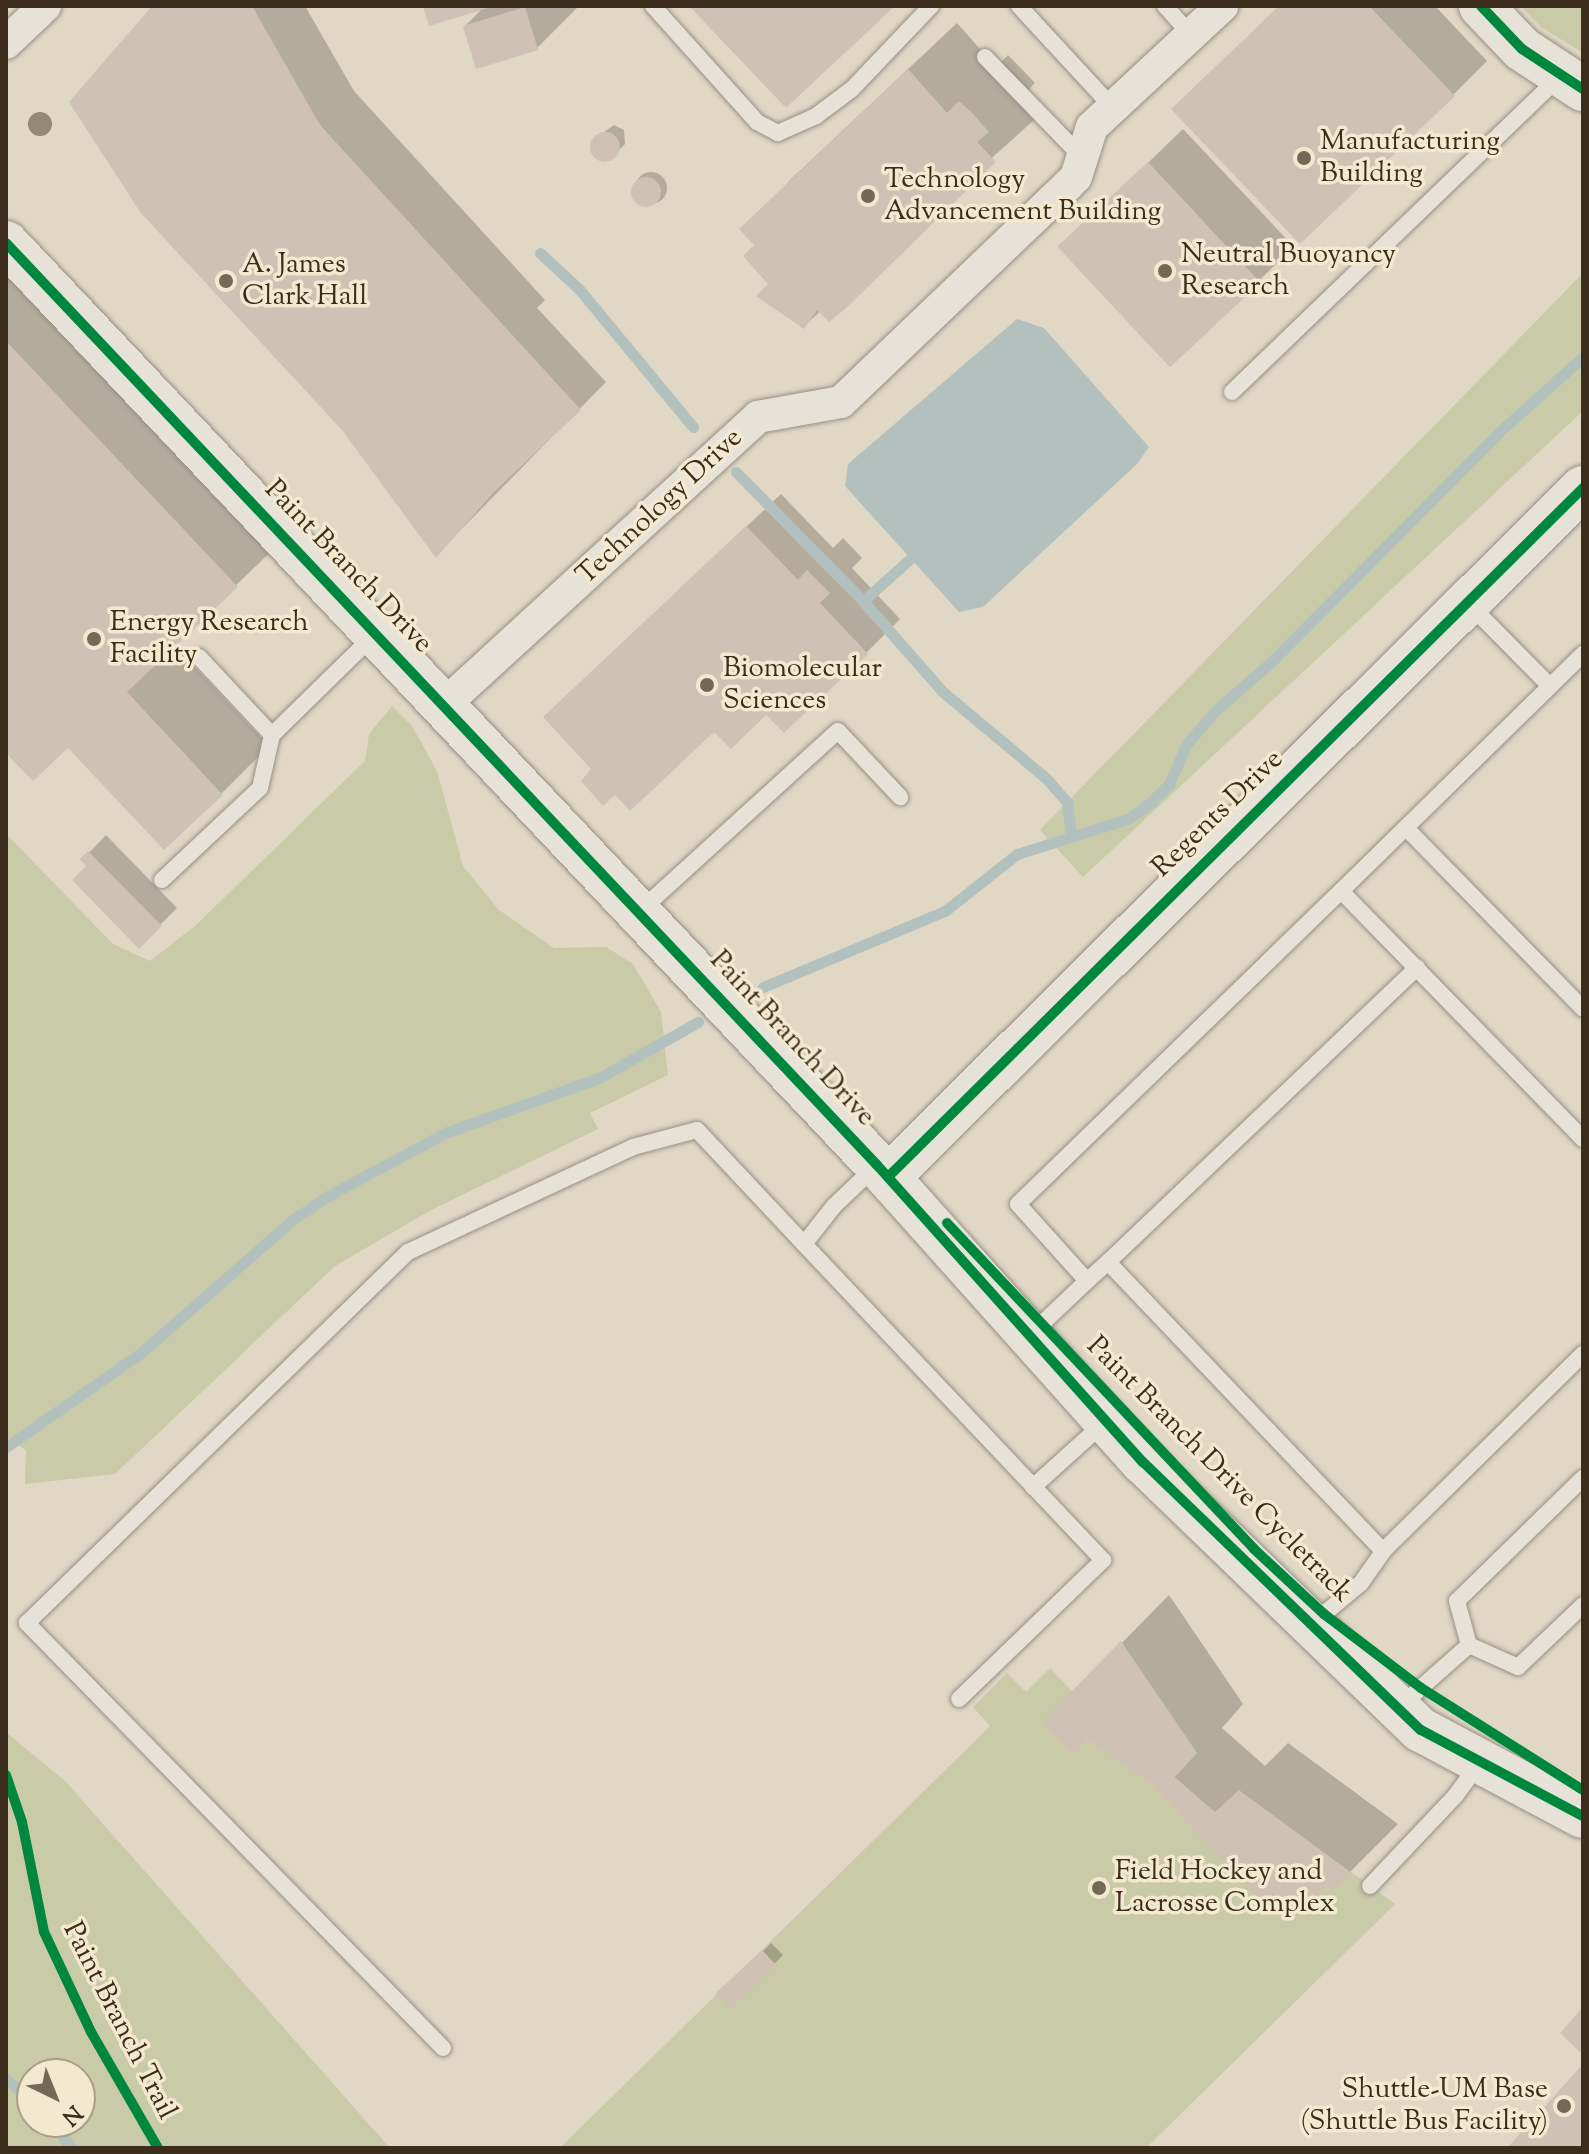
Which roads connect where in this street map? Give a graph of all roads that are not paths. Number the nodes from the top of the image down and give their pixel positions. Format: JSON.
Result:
{"nodes":[{"id":1,"x":45,"y":6,"type":"edge"},
{"id":2,"x":653,"y":6,"type":"edge"},
{"id":3,"x":931,"y":6,"type":"edge"},
{"id":4,"x":1019,"y":6,"type":"edge"},
{"id":5,"x":1165,"y":6,"type":"edge"},
{"id":6,"x":1222,"y":6,"type":"edge"},
{"id":7,"x":1481,"y":6,"type":"edge"},
{"id":8,"x":1191,"y":35,"type":"junction"},
{"id":9,"x":6,"y":43,"type":"edge"},
{"id":10,"x":985,"y":57,"type":"dead end"},
{"id":11,"x":1572,"y":82,"type":"edge"},
{"id":12,"x":1113,"y":108,"type":"junction"},
{"id":13,"x":1075,"y":171,"type":"junction"},
{"id":14,"x":6,"y":243,"type":"edge"},
{"id":15,"x":1232,"y":392,"type":"dead end"},
{"id":16,"x":1583,"y":488,"type":"edge"},
{"id":17,"x":1467,"y":603,"type":"junction"},
{"id":18,"x":377,"y":632,"type":"junction"},
{"id":19,"x":1583,"y":654,"type":"edge"},
{"id":20,"x":199,"y":657,"type":"dead end"},
{"id":21,"x":1550,"y":686,"type":"junction"},
{"id":22,"x":445,"y":704,"type":"junction"},
{"id":23,"x":272,"y":735,"type":"junction"},
{"id":24,"x":900,"y":797,"type":"dead end"},
{"id":25,"x":1406,"y":828,"type":"junction"},
{"id":26,"x":162,"y":880,"type":"dead end"},
{"id":27,"x":1341,"y":891,"type":"junction"},
{"id":28,"x":640,"y":911,"type":"junction"},
{"id":29,"x":1417,"y":968,"type":"junction"},
{"id":30,"x":1583,"y":1009,"type":"edge"},
{"id":31,"x":1583,"y":1139,"type":"edge"},
{"id":32,"x":883,"y":1171,"type":"junction"},
{"id":33,"x":804,"y":1244,"type":"junction"},
{"id":34,"x":1108,"y":1262,"type":"junction"},
{"id":35,"x":1087,"y":1281,"type":"junction"},
{"id":36,"x":1030,"y":1335,"type":"junction"},
{"id":37,"x":1583,"y":1354,"type":"edge"},
{"id":38,"x":1106,"y":1421,"type":"junction"},
{"id":39,"x":1583,"y":1478,"type":"edge"},
{"id":40,"x":1033,"y":1487,"type":"junction"},
{"id":41,"x":1383,"y":1551,"type":"junction"},
{"id":42,"x":1583,"y":1605,"type":"edge"},
{"id":43,"x":1309,"y":1626,"type":"junction"},
{"id":44,"x":1469,"y":1645,"type":"junction"},
{"id":45,"x":959,"y":1699,"type":"dead end"},
{"id":46,"x":1397,"y":1709,"type":"junction"},
{"id":47,"x":1480,"y":1762,"type":"junction"},
{"id":48,"x":1583,"y":1816,"type":"edge"},
{"id":49,"x":1370,"y":1886,"type":"dead end"},
{"id":50,"x":443,"y":2048,"type":"dead end"}],
"edges":[{"from":1,"to":9,"type":"street"},
{"from":2,"to":3,"type":"lane"},
{"from":4,"to":12,"type":"lane"},
{"from":5,"to":8,"type":"lane"},
{"from":6,"to":8,"type":"street"},
{"from":7,"to":11,"type":"street"},
{"from":8,"to":12,"type":"street"},
{"from":10,"to":13,"type":"lane"},
{"from":11,"to":15,"type":"lane"},
{"from":12,"to":13,"type":"street"},
{"from":13,"to":22,"type":"street","name":"Technology Drive"},
{"from":14,"to":18,"type":"street","name":"Paint Branch Drive"},
{"from":16,"to":17,"type":"street","name":"Regents Drive"},
{"from":17,"to":21,"type":"lane"},
{"from":17,"to":32,"type":"street","name":"Regents Drive"},
{"from":18,"to":22,"type":"street","name":"Paint Branch Drive"},
{"from":18,"to":23,"type":"lane"},
{"from":19,"to":21,"type":"lane"},
{"from":20,"to":23,"type":"lane"},
{"from":21,"to":25,"type":"lane"},
{"from":22,"to":28,"type":"street","name":"Paint Branch Drive"},
{"from":23,"to":26,"type":"lane"},
{"from":24,"to":28,"type":"lane"},
{"from":25,"to":27,"type":"lane"},
{"from":25,"to":30,"type":"lane"},
{"from":27,"to":29,"type":"lane"},
{"from":27,"to":35,"type":"lane"},
{"from":28,"to":32,"type":"street","name":"Paint Branch Drive"},
{"from":29,"to":31,"type":"lane"},
{"from":29,"to":34,"type":"lane"},
{"from":32,"to":33,"type":"lane"},
{"from":32,"to":36,"type":"street","name":"Paint Branch Drive"},
{"from":33,"to":40,"type":"lane"},
{"from":33,"to":50,"type":"lane"},
{"from":34,"to":35,"type":"lane"},
{"from":34,"to":41,"type":"lane"},
{"from":35,"to":36,"type":"lane"},
{"from":36,"to":38,"type":"street","name":"Paint Branch Drive"},
{"from":37,"to":41,"type":"lane"},
{"from":38,"to":40,"type":"lane"},
{"from":38,"to":43,"type":"street","name":"Paint Branch Drive"},
{"from":39,"to":44,"type":"lane"},
{"from":40,"to":45,"type":"lane"},
{"from":41,"to":43,"type":"lane"},
{"from":42,"to":44,"type":"lane"},
{"from":43,"to":46,"type":"street","name":"Paint Branch Drive"},
{"from":44,"to":46,"type":"lane"},
{"from":46,"to":47,"type":"street","name":"Paint Branch Drive"},
{"from":47,"to":48,"type":"street","name":"Paint Branch Drive"},
{"from":47,"to":49,"type":"lane"}]}
